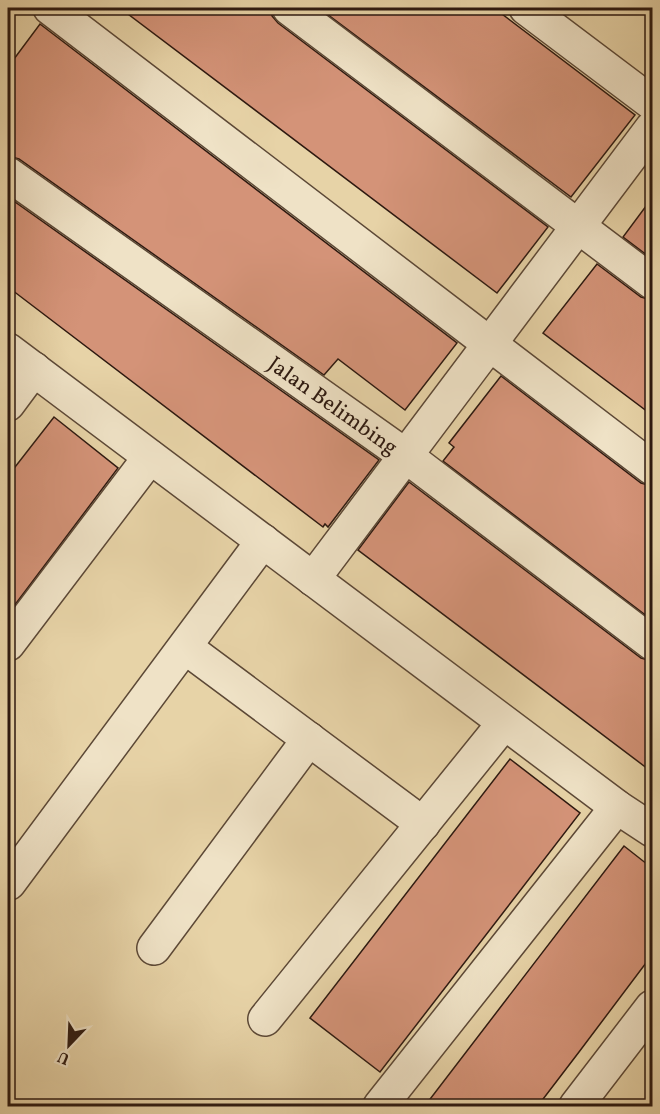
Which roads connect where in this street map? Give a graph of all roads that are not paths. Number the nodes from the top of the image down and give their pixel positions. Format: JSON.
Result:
{"nodes":[{"id":1,"x":50,"y":8,"type":"edge"},
{"id":2,"x":289,"y":8,"type":"edge"},
{"id":3,"x":526,"y":8,"type":"edge"},
{"id":4,"x":652,"y":103,"type":"edge"},
{"id":5,"x":652,"y":128,"type":"edge"},
{"id":6,"x":8,"y":174,"type":"edge"},
{"id":7,"x":579,"y":226,"type":"junction"},
{"id":8,"x":652,"y":282,"type":"edge"},
{"id":9,"x":489,"y":345,"type":"junction"},
{"id":10,"x":8,"y":350,"type":"edge"},
{"id":11,"x":34,"y":369,"type":"junction"},
{"id":12,"x":8,"y":404,"type":"edge"},
{"id":13,"x":406,"y":456,"type":"junction"},
{"id":14,"x":150,"y":457,"type":"junction"},
{"id":15,"x":652,"y":468,"type":"edge"},
{"id":16,"x":263,"y":541,"type":"junction"},
{"id":17,"x":313,"y":579,"type":"junction"},
{"id":18,"x":652,"y":643,"type":"edge"},
{"id":19,"x":8,"y":644,"type":"edge"},
{"id":20,"x":185,"y":647,"type":"junction"},
{"id":21,"x":504,"y":723,"type":"junction"},
{"id":22,"x":309,"y":739,"type":"junction"},
{"id":23,"x":617,"y":807,"type":"junction"},
{"id":24,"x":423,"y":824,"type":"junction"},
{"id":25,"x":652,"y":830,"type":"edge"},
{"id":26,"x":9,"y":883,"type":"dead end"},
{"id":27,"x":154,"y":948,"type":"dead end"},
{"id":28,"x":652,"y":1007,"type":"edge"},
{"id":29,"x":265,"y":1019,"type":"dead end"},
{"id":30,"x":380,"y":1107,"type":"edge"},
{"id":31,"x":576,"y":1107,"type":"edge"}],
"edges":[{"from":1,"to":9,"type":"street"},
{"from":2,"to":7,"type":"street"},
{"from":3,"to":4,"type":"street"},
{"from":5,"to":7,"type":"street"},
{"from":6,"to":13,"type":"street","name":"Jalan Belimbing"},
{"from":7,"to":8,"type":"street"},
{"from":7,"to":9,"type":"street"},
{"from":9,"to":13,"type":"street"},
{"from":9,"to":15,"type":"street"},
{"from":10,"to":11,"type":"street"},
{"from":11,"to":12,"type":"street"},
{"from":11,"to":14,"type":"street"},
{"from":13,"to":17,"type":"street"},
{"from":13,"to":18,"type":"street","name":"Jalan Belimbing"},
{"from":14,"to":16,"type":"street"},
{"from":14,"to":19,"type":"street"},
{"from":16,"to":17,"type":"street"},
{"from":16,"to":20,"type":"street"},
{"from":17,"to":21,"type":"street"},
{"from":20,"to":22,"type":"street"},
{"from":20,"to":26,"type":"street"},
{"from":21,"to":23,"type":"street"},
{"from":21,"to":24,"type":"street"},
{"from":22,"to":24,"type":"street"},
{"from":22,"to":27,"type":"street"},
{"from":23,"to":25,"type":"street"},
{"from":23,"to":30,"type":"street"},
{"from":24,"to":29,"type":"street"},
{"from":28,"to":31,"type":"street"}]}
